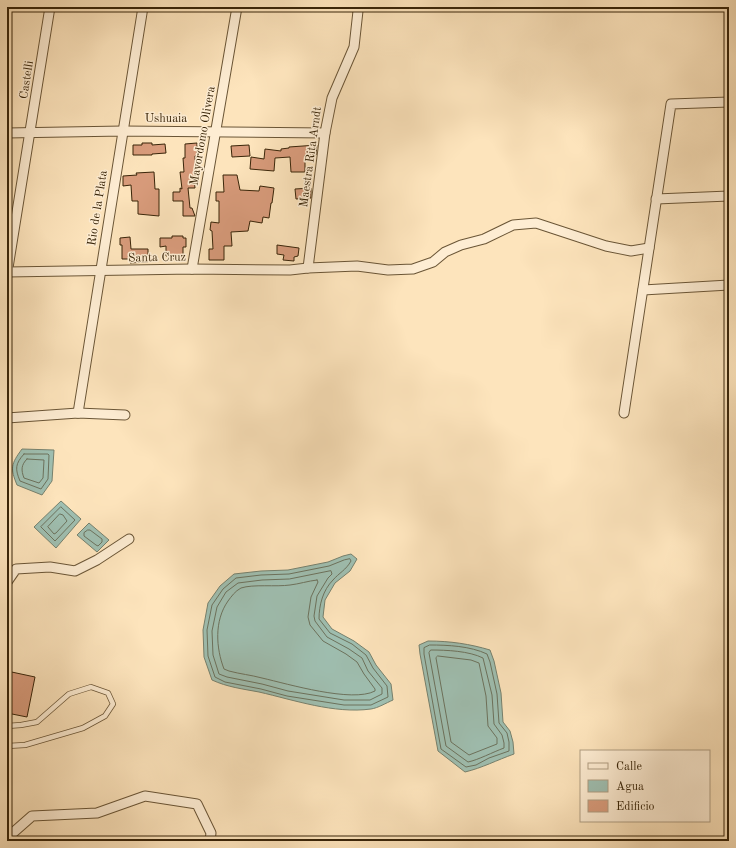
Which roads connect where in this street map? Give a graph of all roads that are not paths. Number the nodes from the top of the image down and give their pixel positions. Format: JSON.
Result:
{"nodes":[{"id":1,"x":50,"y":7,"type":"edge"},
{"id":2,"x":143,"y":7,"type":"edge"},
{"id":3,"x":237,"y":7,"type":"edge"},
{"id":4,"x":355,"y":7,"type":"edge"},
{"id":5,"x":729,"y":102,"type":"edge"},
{"id":6,"x":123,"y":131,"type":"junction"},
{"id":7,"x":31,"y":132,"type":"junction"},
{"id":8,"x":216,"y":132,"type":"junction"},
{"id":9,"x":7,"y":133,"type":"edge"},
{"id":10,"x":325,"y":133,"type":"junction"},
{"id":11,"x":729,"y":196,"type":"edge"},
{"id":12,"x":656,"y":200,"type":"junction"},
{"id":13,"x":649,"y":248,"type":"junction"},
{"id":14,"x":308,"y":268,"type":"junction"},
{"id":15,"x":100,"y":270,"type":"junction"},
{"id":16,"x":192,"y":270,"type":"junction"},
{"id":17,"x":7,"y":273,"type":"edge"},
{"id":18,"x":729,"y":285,"type":"edge"},
{"id":19,"x":643,"y":290,"type":"junction"},
{"id":20,"x":78,"y":413,"type":"junction"},
{"id":21,"x":624,"y":413,"type":"dead end"},
{"id":22,"x":125,"y":415,"type":"dead end"},
{"id":23,"x":7,"y":418,"type":"edge"},
{"id":24,"x":129,"y":539,"type":"dead end"},
{"id":25,"x":7,"y":582,"type":"edge"},
{"id":26,"x":7,"y":726,"type":"edge"},
{"id":27,"x":7,"y":746,"type":"edge"},
{"id":28,"x":7,"y":838,"type":"edge"},
{"id":29,"x":210,"y":841,"type":"edge"}],
"edges":[{"from":1,"to":7,"type":"street","name":"Castelli"},
{"from":2,"to":6,"type":"street","name":"Rio de la Plata"},
{"from":3,"to":8,"type":"street","name":"Mayordomo Olivera"},
{"from":4,"to":10,"type":"street","name":"Maestra Rita Arndt"},
{"from":5,"to":12,"type":"street"},
{"from":6,"to":7,"type":"street","name":"Ushuaia"},
{"from":6,"to":8,"type":"street","name":"Ushuaia"},
{"from":6,"to":15,"type":"street","name":"Rio de la Plata"},
{"from":7,"to":9,"type":"street","name":"Ushuaia"},
{"from":7,"to":17,"type":"street","name":"Castelli"},
{"from":8,"to":10,"type":"street","name":"Ushuaia"},
{"from":8,"to":16,"type":"street","name":"Mayordomo Olivera"},
{"from":10,"to":14,"type":"street","name":"Maestra Rita Arndt"},
{"from":11,"to":12,"type":"street"},
{"from":12,"to":13,"type":"street"},
{"from":13,"to":14,"type":"street","name":"Santa Cruz"},
{"from":13,"to":19,"type":"street"},
{"from":14,"to":16,"type":"street","name":"Santa Cruz"},
{"from":15,"to":16,"type":"street","name":"Santa Cruz"},
{"from":15,"to":17,"type":"street","name":"Santa Cruz"},
{"from":15,"to":20,"type":"street","name":"Rio de la Plata"},
{"from":18,"to":19,"type":"street"},
{"from":19,"to":21,"type":"street"},
{"from":20,"to":22,"type":"street"},
{"from":20,"to":23,"type":"street"},
{"from":24,"to":25,"type":"street"},
{"from":26,"to":27,"type":"lane"},
{"from":28,"to":29,"type":"street"}]}
